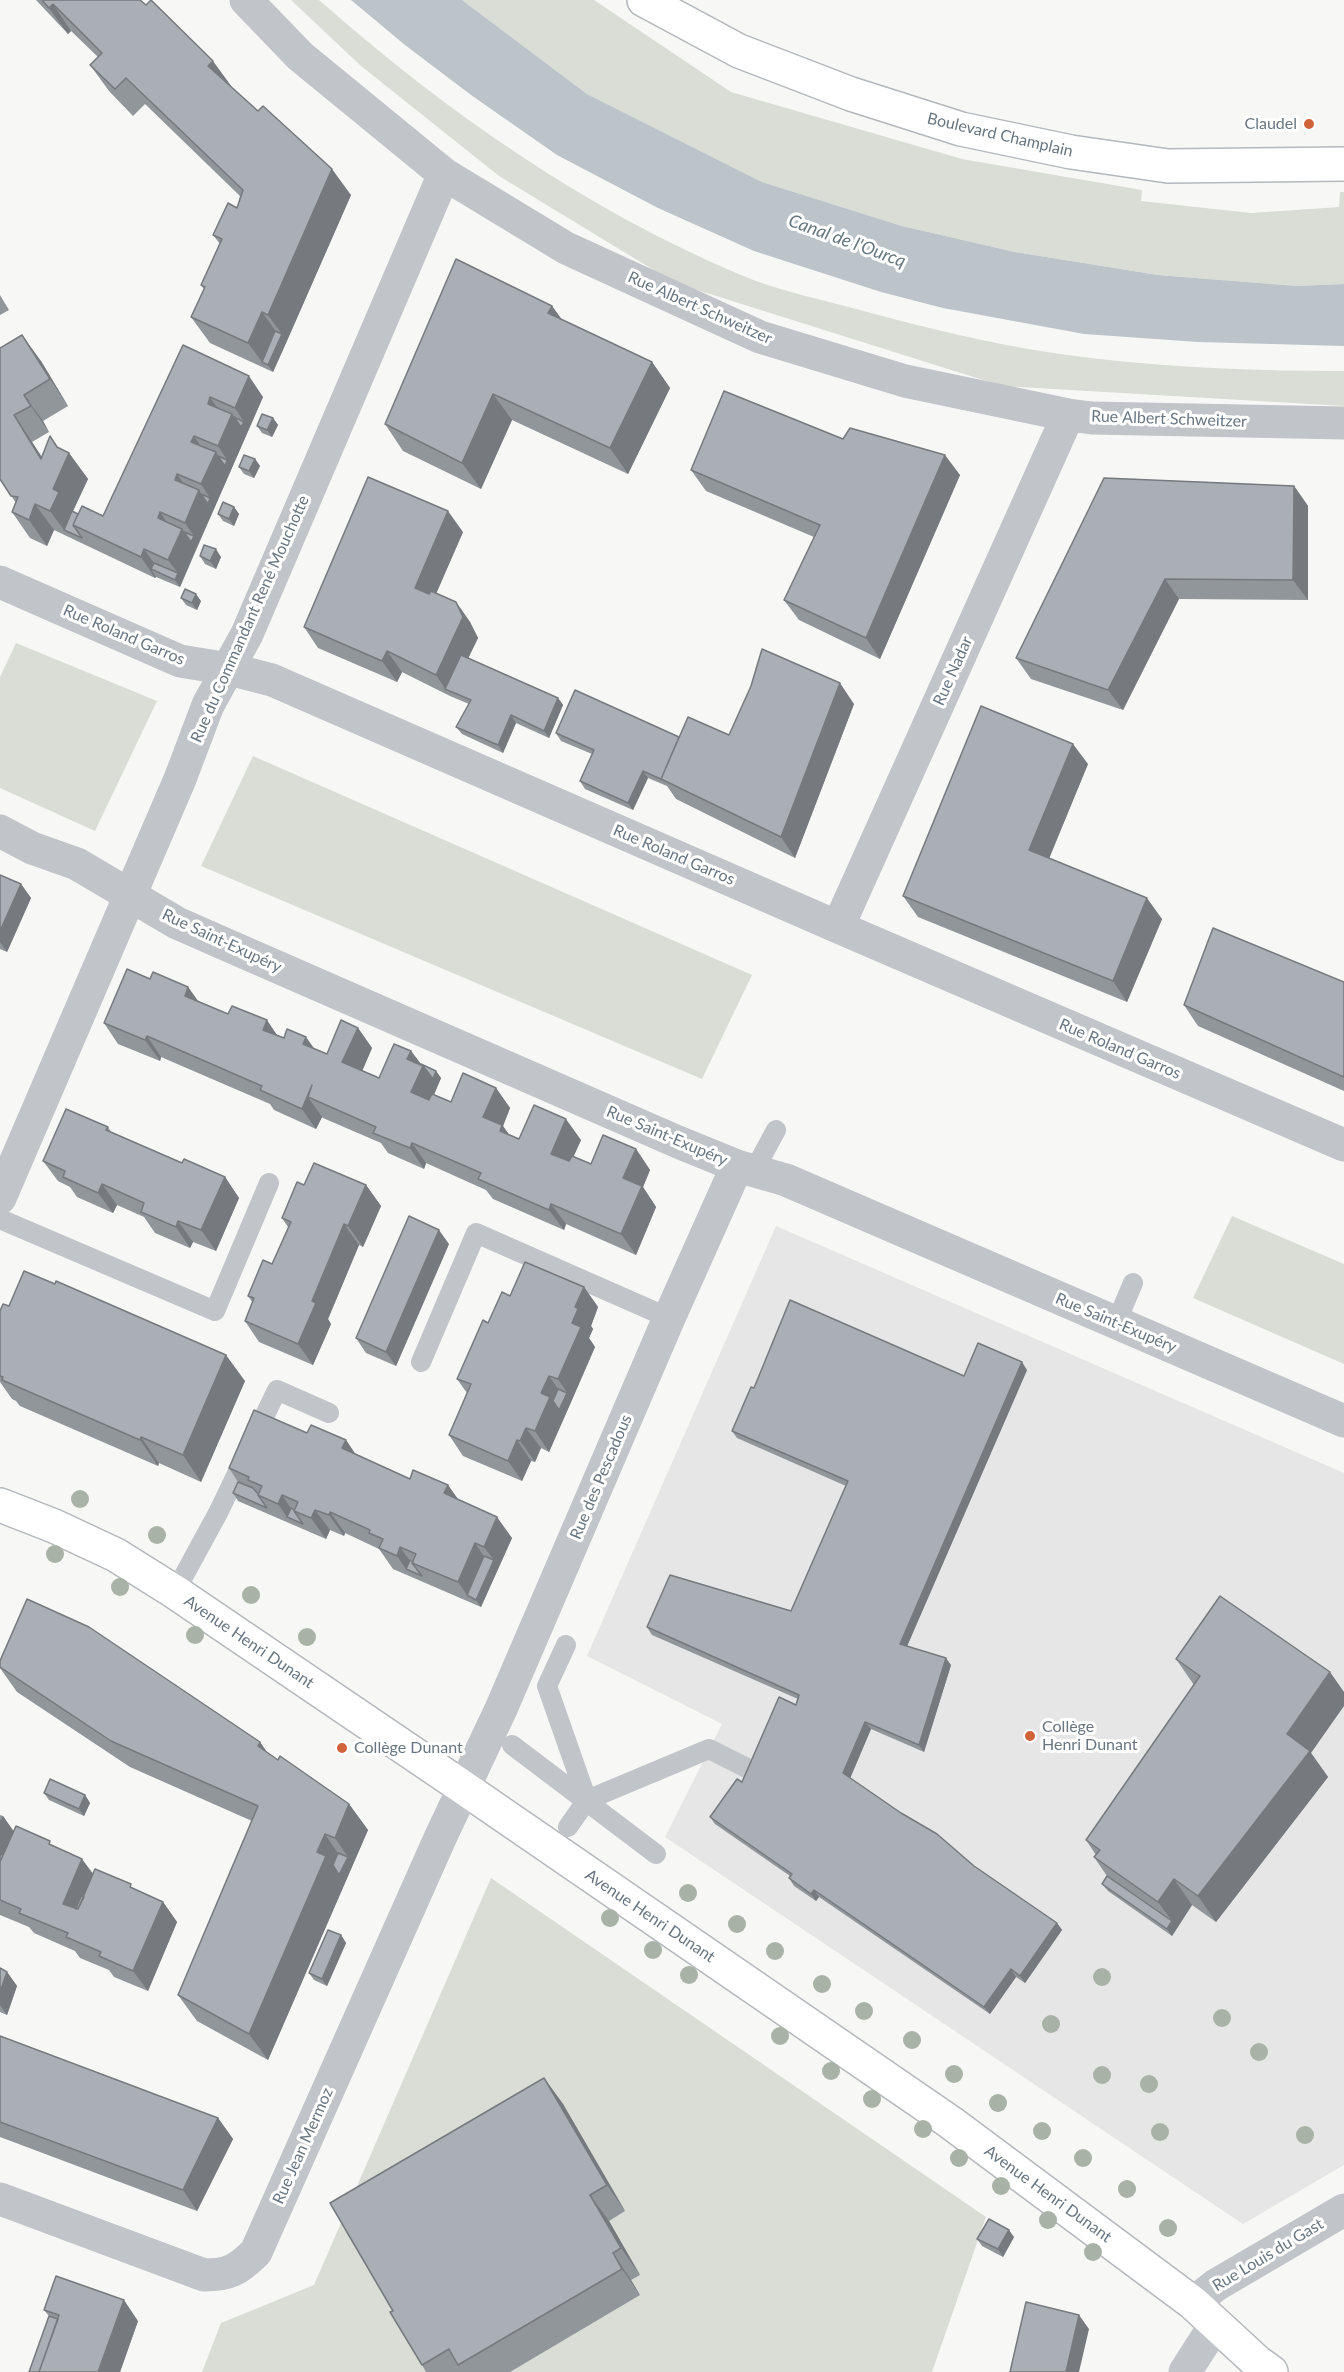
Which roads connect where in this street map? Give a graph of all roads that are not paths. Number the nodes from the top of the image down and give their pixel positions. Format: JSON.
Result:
{"nodes":[{"id":1,"x":246,"y":0,"type":"edge"},
{"id":2,"x":644,"y":0,"type":"edge"},
{"id":3,"x":1344,"y":164,"type":"edge"},
{"id":4,"x":444,"y":174,"type":"junction"},
{"id":5,"x":1068,"y":415,"type":"junction"},
{"id":6,"x":1344,"y":423,"type":"edge"},
{"id":7,"x":0,"y":582,"type":"edge"},
{"id":8,"x":229,"y":669,"type":"junction"},
{"id":9,"x":0,"y":831,"type":"edge"},
{"id":10,"x":130,"y":896,"type":"junction"},
{"id":11,"x":838,"y":927,"type":"junction"},
{"id":12,"x":776,"y":1130,"type":"dead end"},
{"id":13,"x":1344,"y":1144,"type":"edge"},
{"id":14,"x":746,"y":1169,"type":"junction"},
{"id":15,"x":269,"y":1183,"type":"dead end"},
{"id":16,"x":0,"y":1198,"type":"edge"},
{"id":17,"x":0,"y":1219,"type":"edge"},
{"id":18,"x":1133,"y":1283,"type":"dead end"},
{"id":19,"x":669,"y":1318,"type":"junction"},
{"id":20,"x":1116,"y":1323,"type":"junction"},
{"id":21,"x":421,"y":1362,"type":"dead end"},
{"id":22,"x":329,"y":1413,"type":"dead end"},
{"id":23,"x":1344,"y":1421,"type":"edge"},
{"id":24,"x":0,"y":1505,"type":"edge"},
{"id":25,"x":175,"y":1592,"type":"junction"},
{"id":26,"x":566,"y":1645,"type":"dead end"},
{"id":27,"x":512,"y":1745,"type":"dead end"},
{"id":28,"x":753,"y":1771,"type":"edge"},
{"id":29,"x":464,"y":1788,"type":"junction"},
{"id":30,"x":587,"y":1800,"type":"junction"},
{"id":31,"x":568,"y":1827,"type":"dead end"},
{"id":32,"x":656,"y":1854,"type":"dead end"},
{"id":33,"x":0,"y":2199,"type":"edge"},
{"id":34,"x":1344,"y":2210,"type":"edge"},
{"id":35,"x":1204,"y":2314,"type":"junction"},
{"id":36,"x":1185,"y":2372,"type":"edge"},
{"id":37,"x":1271,"y":2372,"type":"edge"}],
"edges":[{"from":1,"to":4,"type":"street","name":"Rue Albert Schweitzer"},
{"from":2,"to":3,"type":"street","name":"Boulevard Champlain"},
{"from":4,"to":5,"type":"street","name":"Rue Albert Schweitzer"},
{"from":4,"to":8,"type":"street","name":"Rue du Commandant René Mouchotte"},
{"from":5,"to":6,"type":"street","name":"Rue Albert Schweitzer"},
{"from":5,"to":11,"type":"street","name":"Rue Nadar"},
{"from":7,"to":8,"type":"street","name":"Rue Roland Garros"},
{"from":8,"to":10,"type":"street","name":"Rue du Commandant René Mouchotte"},
{"from":8,"to":11,"type":"street","name":"Rue Roland Garros"},
{"from":9,"to":10,"type":"street","name":"Rue Saint-Exupéry"},
{"from":10,"to":14,"type":"street","name":"Rue Saint-Exupéry"},
{"from":10,"to":16,"type":"street","name":"Rue du Commandant René Mouchotte"},
{"from":11,"to":13,"type":"street","name":"Rue Roland Garros"},
{"from":12,"to":14,"type":"lane"},
{"from":14,"to":19,"type":"street","name":"Rue des Pescadous"},
{"from":14,"to":20,"type":"street","name":"Rue Saint-Exupéry"},
{"from":15,"to":17,"type":"lane"},
{"from":18,"to":20,"type":"lane"},
{"from":19,"to":21,"type":"lane"},
{"from":19,"to":29,"type":"street","name":"Rue des Pescadous"},
{"from":20,"to":23,"type":"street","name":"Rue Saint-Exupéry"},
{"from":22,"to":25,"type":"lane"},
{"from":24,"to":25,"type":"street","name":"Avenue Henri Dunant"},
{"from":25,"to":29,"type":"street","name":"Avenue Henri Dunant"},
{"from":26,"to":30,"type":"lane"},
{"from":27,"to":30,"type":"lane"},
{"from":28,"to":30,"type":"lane"},
{"from":29,"to":33,"type":"street","name":"Rue Jean Mermoz"},
{"from":29,"to":35,"type":"street","name":"Avenue Henri Dunant"},
{"from":30,"to":31,"type":"lane"},
{"from":30,"to":32,"type":"lane"},
{"from":34,"to":35,"type":"street","name":"Rue Louis du Gast"},
{"from":35,"to":36,"type":"street","name":"Rue Louis du Gast"},
{"from":35,"to":37,"type":"street","name":"Avenue Henri Dunant"}]}
